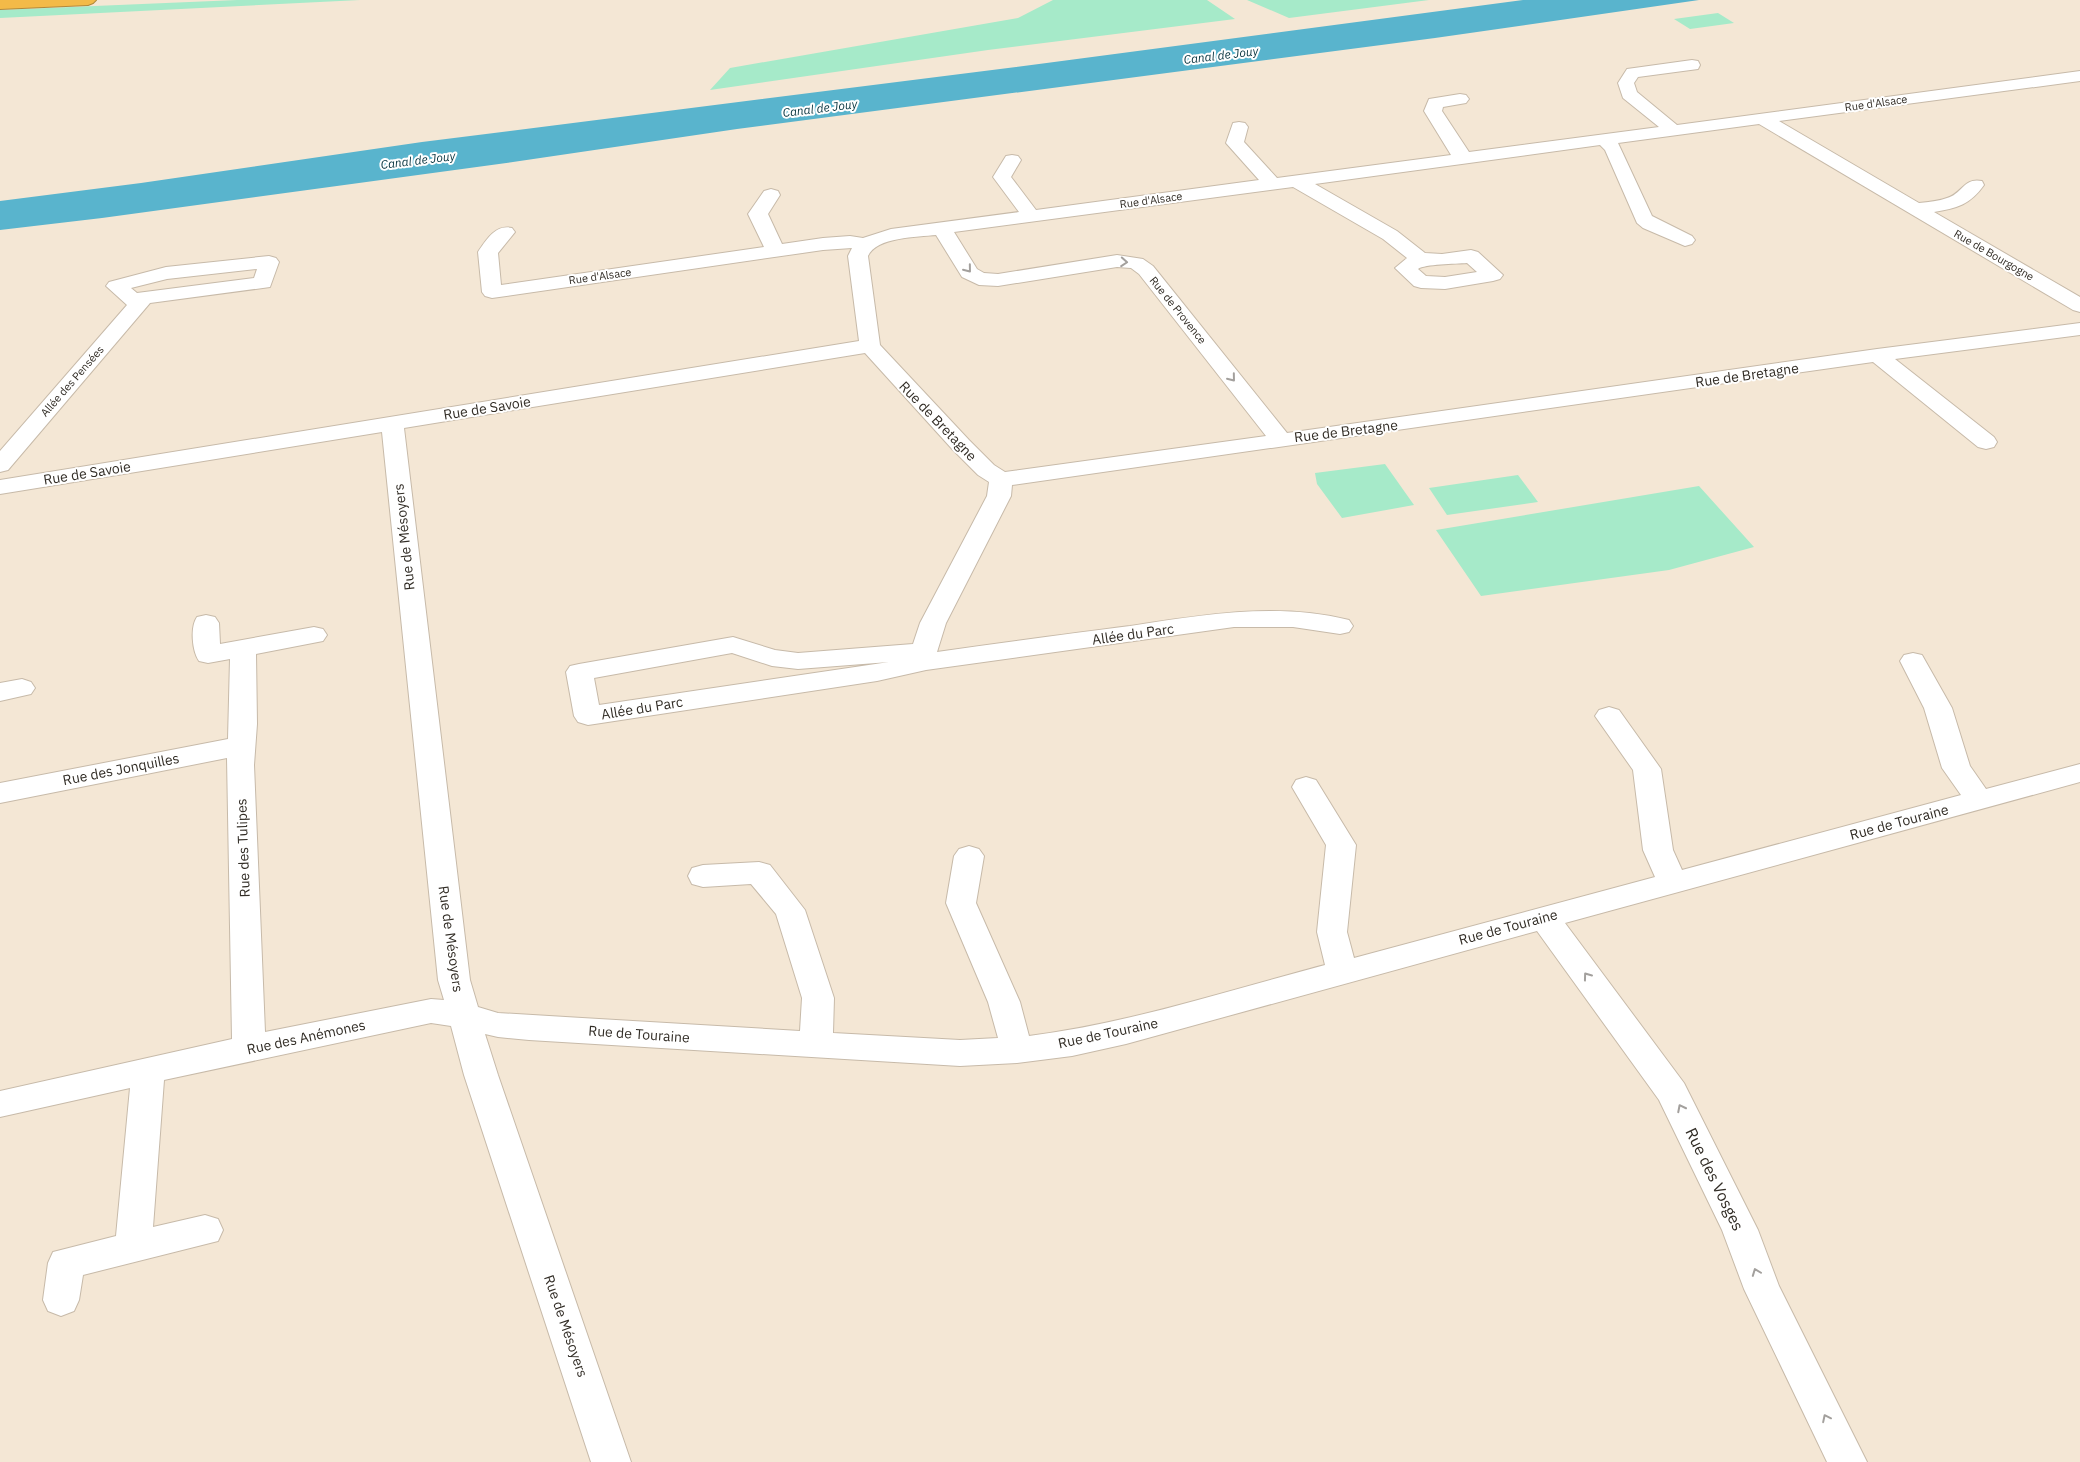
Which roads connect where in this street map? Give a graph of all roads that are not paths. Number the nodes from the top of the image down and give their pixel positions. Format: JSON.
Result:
{"nodes":[{"id":1,"x":88,"y":0,"type":"edge"},
{"id":2,"x":0,"y":4,"type":"edge"},
{"id":3,"x":1692,"y":65,"type":"dead end"},
{"id":4,"x":2080,"y":76,"type":"edge"},
{"id":5,"x":1460,"y":99,"type":"dead end"},
{"id":6,"x":1761,"y":118,"type":"junction"},
{"id":7,"x":1239,"y":127,"type":"dead end"},
{"id":8,"x":1673,"y":130,"type":"junction"},
{"id":9,"x":1604,"y":139,"type":"junction"},
{"id":10,"x":1465,"y":158,"type":"junction"},
{"id":11,"x":1012,"y":160,"type":"dead end"},
{"id":12,"x":1295,"y":180,"type":"junction"},
{"id":13,"x":1272,"y":184,"type":"junction"},
{"id":14,"x":1975,"y":185,"type":"dead end"},
{"id":15,"x":771,"y":195,"type":"dead end"},
{"id":16,"x":1915,"y":210,"type":"junction"},
{"id":17,"x":1031,"y":216,"type":"junction"},
{"id":18,"x":942,"y":228,"type":"junction"},
{"id":19,"x":505,"y":232,"type":"dead end"},
{"id":20,"x":1686,"y":240,"type":"dead end"},
{"id":21,"x":865,"y":244,"type":"junction"},
{"id":22,"x":774,"y":250,"type":"junction"},
{"id":23,"x":1420,"y":259,"type":"dead end"},
{"id":24,"x":190,"y":270,"type":"junction"},
{"id":25,"x":177,"y":294,"type":"junction"},
{"id":26,"x":144,"y":298,"type":"junction"},
{"id":27,"x":2077,"y":301,"type":"edge"},
{"id":28,"x":2080,"y":329,"type":"edge"},
{"id":29,"x":870,"y":346,"type":"junction"},
{"id":30,"x":1877,"y":355,"type":"junction"},
{"id":31,"x":392,"y":424,"type":"junction"},
{"id":32,"x":1281,"y":440,"type":"junction"},
{"id":33,"x":1986,"y":442,"type":"dead end"},
{"id":34,"x":0,"y":465,"type":"edge"},
{"id":35,"x":1001,"y":480,"type":"junction"},
{"id":36,"x":0,"y":487,"type":"edge"},
{"id":37,"x":206,"y":623,"type":"dead end"},
{"id":38,"x":1340,"y":626,"type":"dead end"},
{"id":39,"x":314,"y":635,"type":"dead end"},
{"id":40,"x":243,"y":648,"type":"junction"},
{"id":41,"x":925,"y":657,"type":"junction"},
{"id":42,"x":1913,"y":661,"type":"dead end"},
{"id":43,"x":805,"y":671,"type":"junction"},
{"id":44,"x":1610,"y":716,"type":"dead end"},
{"id":45,"x":241,"y":746,"type":"junction"},
{"id":46,"x":2080,"y":773,"type":"edge"},
{"id":47,"x":1306,"y":787,"type":"dead end"},
{"id":48,"x":0,"y":793,"type":"edge"},
{"id":49,"x":1979,"y":800,"type":"junction"},
{"id":50,"x":969,"y":856,"type":"dead end"},
{"id":51,"x":703,"y":876,"type":"dead end"},
{"id":52,"x":1673,"y":883,"type":"junction"},
{"id":53,"x":1544,"y":918,"type":"junction"},
{"id":54,"x":1342,"y":972,"type":"junction"},
{"id":55,"x":464,"y":1016,"type":"junction"},
{"id":56,"x":816,"y":1046,"type":"junction"},
{"id":57,"x":249,"y":1048,"type":"junction"},
{"id":58,"x":1017,"y":1050,"type":"junction"},
{"id":59,"x":148,"y":1072,"type":"junction"},
{"id":60,"x":0,"y":1104,"type":"edge"},
{"id":61,"x":205,"y":1230,"type":"dead end"},
{"id":62,"x":133,"y":1248,"type":"junction"},
{"id":63,"x":61,"y":1300,"type":"dead end"},
{"id":64,"x":611,"y":1462,"type":"edge"},
{"id":65,"x":1847,"y":1462,"type":"edge"}],
"edges":[{"from":1,"to":2,"type":"highway"},
{"from":3,"to":8,"type":"street"},
{"from":4,"to":6,"type":"street","name":"Rue d'Alsace"},
{"from":5,"to":10,"type":"street"},
{"from":6,"to":8,"type":"street","name":"Rue d'Alsace"},
{"from":6,"to":16,"type":"street","name":"Rue de Bourgogne"},
{"from":7,"to":13,"type":"street"},
{"from":8,"to":9,"type":"street","name":"Rue d'Alsace"},
{"from":9,"to":10,"type":"street","name":"Rue d'Alsace"},
{"from":9,"to":20,"type":"street"},
{"from":10,"to":12,"type":"street","name":"Rue d'Alsace"},
{"from":11,"to":17,"type":"street"},
{"from":12,"to":13,"type":"street","name":"Rue d'Alsace"},
{"from":12,"to":23,"type":"street"},
{"from":13,"to":17,"type":"street","name":"Rue d'Alsace"},
{"from":14,"to":16,"type":"street"},
{"from":15,"to":22,"type":"street"},
{"from":16,"to":27,"type":"street","name":"Rue de Bourgogne"},
{"from":17,"to":18,"type":"street","name":"Rue d'Alsace"},
{"from":18,"to":21,"type":"street","name":"Rue d'Alsace"},
{"from":18,"to":32,"type":"street","name":"Rue de Provence","one_way":true},
{"from":19,"to":22,"type":"street","name":"Rue d'Alsace"},
{"from":21,"to":22,"type":"street","name":"Rue d'Alsace"},
{"from":21,"to":29,"type":"street"},
{"from":24,"to":25,"type":"street"},
{"from":24,"to":25,"type":"street"},
{"from":24,"to":26,"type":"street"},
{"from":25,"to":26,"type":"street"},
{"from":26,"to":34,"type":"street","name":"Allée des Pensées"},
{"from":28,"to":30,"type":"street","name":"Rue de Bretagne"},
{"from":29,"to":31,"type":"street","name":"Rue de Savoie"},
{"from":29,"to":35,"type":"street","name":"Rue de Bretagne"},
{"from":30,"to":32,"type":"street","name":"Rue de Bretagne"},
{"from":30,"to":33,"type":"street"},
{"from":31,"to":36,"type":"street","name":"Rue de Savoie"},
{"from":31,"to":55,"type":"street","name":"Rue de Mésoyers"},
{"from":32,"to":35,"type":"street","name":"Rue de Bretagne"},
{"from":35,"to":41,"type":"street"},
{"from":37,"to":40,"type":"street"},
{"from":38,"to":41,"type":"street","name":"Allée du Parc"},
{"from":39,"to":40,"type":"street"},
{"from":40,"to":45,"type":"street","name":"Rue des Tulipes"},
{"from":41,"to":43,"type":"street","name":"Allée du Parc"},
{"from":42,"to":49,"type":"street"},
{"from":43,"to":43,"type":"street","name":"Allée du Parc"},
{"from":44,"to":52,"type":"street"},
{"from":45,"to":48,"type":"street","name":"Rue des Jonquilles"},
{"from":45,"to":57,"type":"street","name":"Rue des Tulipes"},
{"from":46,"to":49,"type":"street","name":"Rue de Touraine"},
{"from":47,"to":54,"type":"street"},
{"from":49,"to":52,"type":"street","name":"Rue de Touraine"},
{"from":50,"to":58,"type":"street"},
{"from":51,"to":56,"type":"street"},
{"from":52,"to":53,"type":"street","name":"Rue de Touraine"},
{"from":53,"to":54,"type":"street","name":"Rue de Touraine"},
{"from":65,"to":53,"type":"street","name":"Rue des Vosges","one_way":true},
{"from":54,"to":58,"type":"street","name":"Rue de Touraine"},
{"from":55,"to":56,"type":"street","name":"Rue de Touraine"},
{"from":55,"to":57,"type":"street","name":"Rue des Anémones"},
{"from":55,"to":64,"type":"street","name":"Rue de Mésoyers"},
{"from":56,"to":58,"type":"street","name":"Rue de Touraine"},
{"from":57,"to":59,"type":"street","name":"Rue des Anémones"},
{"from":59,"to":60,"type":"street","name":"Rue des Anémones"},
{"from":59,"to":62,"type":"street"},
{"from":61,"to":62,"type":"street"},
{"from":62,"to":63,"type":"street"}]}
